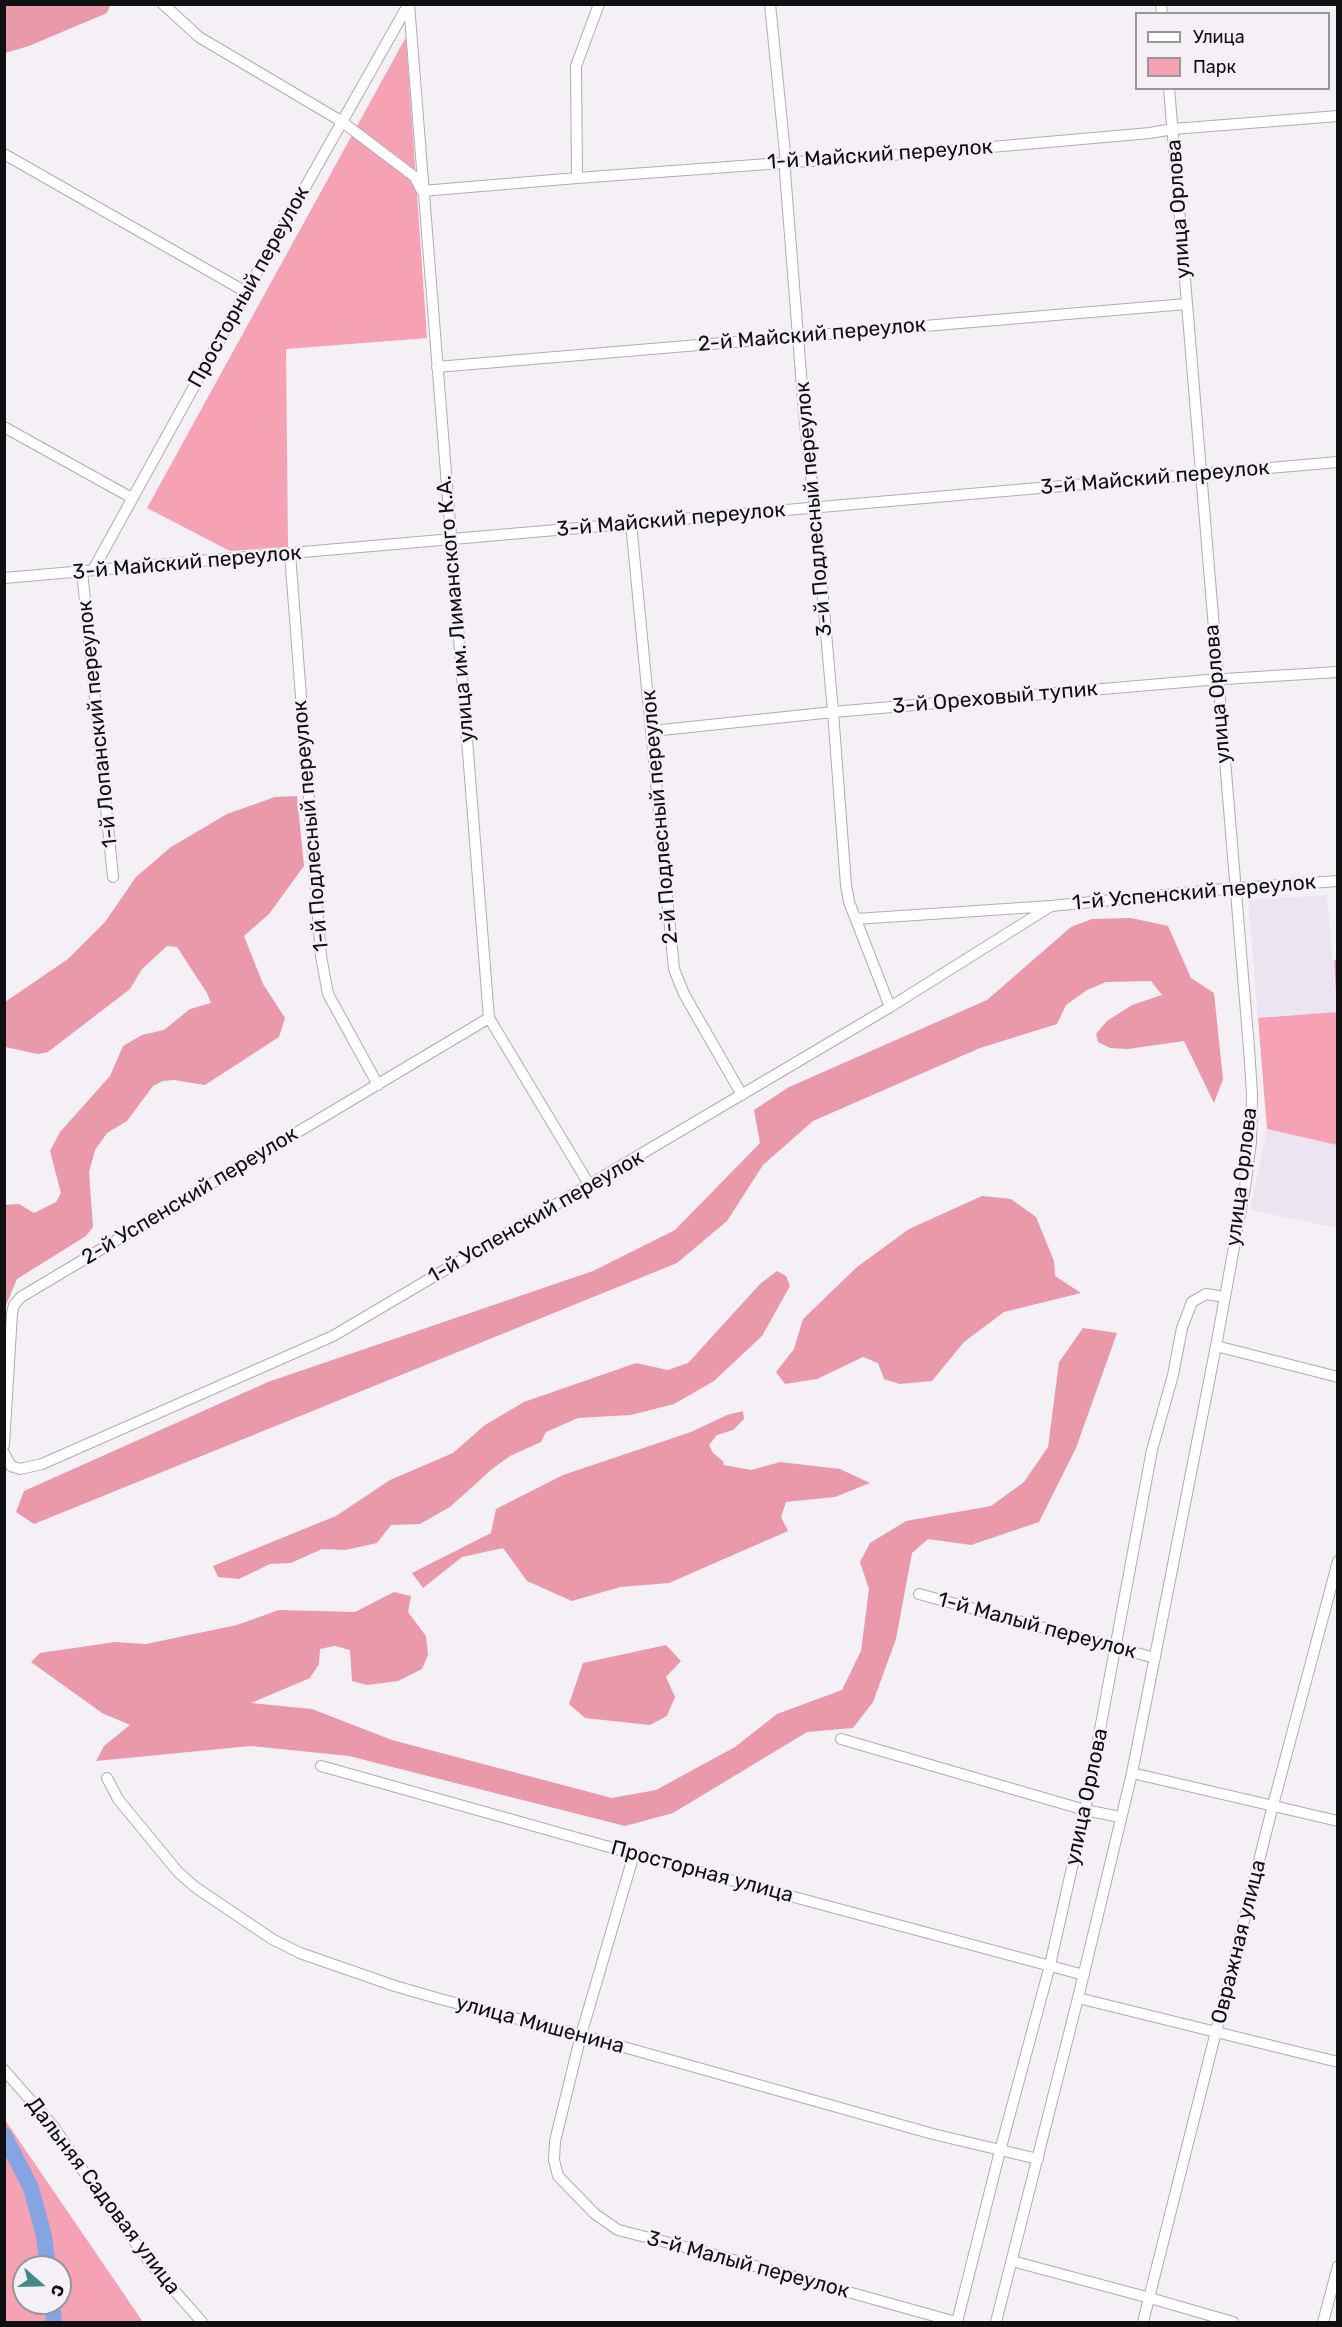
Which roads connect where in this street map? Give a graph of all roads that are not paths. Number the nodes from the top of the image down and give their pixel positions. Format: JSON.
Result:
{"nodes":[{"id":1,"x":163,"y":4,"type":"edge"},
{"id":2,"x":599,"y":4,"type":"edge"},
{"id":3,"x":770,"y":4,"type":"edge"},
{"id":4,"x":409,"y":5,"type":"edge"},
{"id":5,"x":1169,"y":90,"type":"edge"},
{"id":6,"x":1338,"y":116,"type":"edge"},
{"id":7,"x":341,"y":121,"type":"junction"},
{"id":8,"x":1173,"y":129,"type":"junction"},
{"id":9,"x":4,"y":154,"type":"edge"},
{"id":10,"x":786,"y":163,"type":"junction"},
{"id":11,"x":577,"y":178,"type":"junction"},
{"id":12,"x":422,"y":191,"type":"junction"},
{"id":13,"x":246,"y":292,"type":"junction"},
{"id":14,"x":1186,"y":304,"type":"junction"},
{"id":15,"x":798,"y":336,"type":"junction"},
{"id":16,"x":437,"y":367,"type":"junction"},
{"id":17,"x":4,"y":427,"type":"edge"},
{"id":18,"x":1338,"y":462,"type":"edge"},
{"id":19,"x":1201,"y":473,"type":"junction"},
{"id":20,"x":132,"y":498,"type":"junction"},
{"id":21,"x":815,"y":508,"type":"junction"},
{"id":22,"x":631,"y":523,"type":"junction"},
{"id":23,"x":449,"y":538,"type":"junction"},
{"id":24,"x":290,"y":554,"type":"junction"},
{"id":25,"x":87,"y":571,"type":"junction"},
{"id":26,"x":4,"y":578,"type":"edge"},
{"id":27,"x":1338,"y":672,"type":"edge"},
{"id":28,"x":1217,"y":680,"type":"junction"},
{"id":29,"x":833,"y":712,"type":"junction"},
{"id":30,"x":652,"y":731,"type":"junction"},
{"id":31,"x":113,"y":877,"type":"dead end"},
{"id":32,"x":1338,"y":881,"type":"edge"},
{"id":33,"x":1235,"y":889,"type":"junction"},
{"id":34,"x":1051,"y":906,"type":"junction"},
{"id":35,"x":855,"y":918,"type":"junction"},
{"id":36,"x":890,"y":1007,"type":"junction"},
{"id":37,"x":489,"y":1018,"type":"junction"},
{"id":38,"x":378,"y":1085,"type":"junction"},
{"id":39,"x":742,"y":1095,"type":"junction"},
{"id":40,"x":590,"y":1186,"type":"junction"},
{"id":41,"x":1225,"y":1297,"type":"junction"},
{"id":42,"x":1216,"y":1346,"type":"junction"},
{"id":43,"x":1338,"y":1377,"type":"edge"},
{"id":44,"x":4,"y":1445,"type":"edge"},
{"id":45,"x":4,"y":1452,"type":"edge"},
{"id":46,"x":1338,"y":1561,"type":"edge"},
{"id":47,"x":919,"y":1594,"type":"dead end"},
{"id":48,"x":1116,"y":1649,"type":"junction"},
{"id":49,"x":1155,"y":1658,"type":"junction"},
{"id":50,"x":841,"y":1739,"type":"dead end"},
{"id":51,"x":321,"y":1766,"type":"dead end"},
{"id":52,"x":1132,"y":1773,"type":"junction"},
{"id":53,"x":107,"y":1778,"type":"dead end"},
{"id":54,"x":1273,"y":1805,"type":"junction"},
{"id":55,"x":1085,"y":1810,"type":"junction"},
{"id":56,"x":1120,"y":1817,"type":"junction"},
{"id":57,"x":1338,"y":1821,"type":"edge"},
{"id":58,"x":634,"y":1854,"type":"junction"},
{"id":59,"x":1050,"y":1965,"type":"junction"},
{"id":60,"x":1084,"y":1975,"type":"junction"},
{"id":61,"x":1078,"y":1998,"type":"junction"},
{"id":62,"x":1217,"y":2031,"type":"junction"},
{"id":63,"x":581,"y":2035,"type":"junction"},
{"id":64,"x":1338,"y":2062,"type":"edge"},
{"id":65,"x":4,"y":2070,"type":"edge"},
{"id":66,"x":1000,"y":2151,"type":"junction"},
{"id":67,"x":1038,"y":2159,"type":"junction"},
{"id":68,"x":1012,"y":2261,"type":"junction"},
{"id":69,"x":1338,"y":2266,"type":"edge"},
{"id":70,"x":1150,"y":2298,"type":"junction"},
{"id":71,"x":202,"y":2322,"type":"edge"},
{"id":72,"x":956,"y":2322,"type":"edge"},
{"id":73,"x":996,"y":2322,"type":"edge"},
{"id":74,"x":1143,"y":2322,"type":"edge"},
{"id":75,"x":1233,"y":2322,"type":"edge"},
{"id":76,"x":1323,"y":2322,"type":"edge"}],
"edges":[{"from":1,"to":7,"type":"street"},
{"from":2,"to":11,"type":"street"},
{"from":3,"to":10,"type":"street","name":"3-й Подлесный переулок"},
{"from":4,"to":7,"type":"street","name":"Просторный переулок"},
{"from":4,"to":12,"type":"street","name":"улица им. Лиманского К.А."},
{"from":5,"to":8,"type":"street","name":"улица Орлова"},
{"from":6,"to":8,"type":"street","name":"1-й Майский переулок"},
{"from":7,"to":12,"type":"street"},
{"from":7,"to":13,"type":"street","name":"Просторный переулок"},
{"from":8,"to":10,"type":"street","name":"1-й Майский переулок"},
{"from":8,"to":14,"type":"street","name":"улица Орлова"},
{"from":9,"to":13,"type":"street"},
{"from":10,"to":11,"type":"street","name":"1-й Майский переулок"},
{"from":10,"to":15,"type":"street","name":"3-й Подлесный переулок"},
{"from":11,"to":12,"type":"street","name":"1-й Майский переулок"},
{"from":12,"to":16,"type":"street","name":"улица им. Лиманского К.А."},
{"from":13,"to":20,"type":"street","name":"Просторный переулок"},
{"from":14,"to":15,"type":"street","name":"2-й Майский переулок"},
{"from":14,"to":19,"type":"street","name":"улица Орлова"},
{"from":15,"to":16,"type":"street","name":"2-й Майский переулок"},
{"from":15,"to":21,"type":"street","name":"3-й Подлесный переулок"},
{"from":16,"to":23,"type":"street","name":"улица им. Лиманского К.А."},
{"from":17,"to":20,"type":"street"},
{"from":18,"to":19,"type":"street","name":"3-й Майский переулок"},
{"from":19,"to":21,"type":"street","name":"3-й Майский переулок"},
{"from":19,"to":28,"type":"street","name":"улица Орлова"},
{"from":20,"to":25,"type":"street","name":"Просторный переулок"},
{"from":21,"to":22,"type":"street","name":"3-й Майский переулок"},
{"from":21,"to":29,"type":"street","name":"3-й Подлесный переулок"},
{"from":22,"to":23,"type":"street","name":"3-й Майский переулок"},
{"from":22,"to":30,"type":"street","name":"2-й Подлесный переулок"},
{"from":23,"to":24,"type":"street","name":"3-й Майский переулок"},
{"from":23,"to":37,"type":"street","name":"улица им. Лиманского К.А."},
{"from":24,"to":25,"type":"street","name":"3-й Майский переулок"},
{"from":24,"to":38,"type":"street","name":"1-й Подлесный переулок"},
{"from":25,"to":26,"type":"street","name":"3-й Майский переулок"},
{"from":25,"to":31,"type":"street","name":"1-й Лопанский переулок"},
{"from":27,"to":28,"type":"street","name":"3-й Ореховый тупик"},
{"from":28,"to":29,"type":"street","name":"3-й Ореховый тупик"},
{"from":28,"to":33,"type":"street","name":"улица Орлова"},
{"from":29,"to":30,"type":"street","name":"3-й Ореховый тупик"},
{"from":29,"to":35,"type":"street","name":"3-й Подлесный переулок"},
{"from":30,"to":39,"type":"street","name":"2-й Подлесный переулок"},
{"from":32,"to":33,"type":"street","name":"1-й Успенский переулок"},
{"from":33,"to":34,"type":"street","name":"1-й Успенский переулок"},
{"from":33,"to":41,"type":"street","name":"улица Орлова"},
{"from":34,"to":35,"type":"street","name":"1-й Успенский переулок"},
{"from":34,"to":36,"type":"street","name":"1-й Успенский переулок"},
{"from":35,"to":36,"type":"street","name":"3-й Подлесный переулок"},
{"from":36,"to":39,"type":"street","name":"1-й Успенский переулок"},
{"from":37,"to":38,"type":"street","name":"2-й Успенский переулок"},
{"from":37,"to":40,"type":"street","name":"улица им. Лиманского К.А."},
{"from":38,"to":44,"type":"street","name":"2-й Успенский переулок"},
{"from":39,"to":40,"type":"street","name":"1-й Успенский переулок"},
{"from":40,"to":45,"type":"street","name":"1-й Успенский переулок"},
{"from":41,"to":42,"type":"street","name":"улица Орлова"},
{"from":41,"to":48,"type":"street","name":"улица Орлова"},
{"from":42,"to":43,"type":"street"},
{"from":42,"to":49,"type":"street","name":"улица Орлова"},
{"from":46,"to":54,"type":"street","name":"Овражная улица"},
{"from":47,"to":48,"type":"street","name":"1-й Малый переулок"},
{"from":48,"to":49,"type":"street","name":"1-й Малый переулок"},
{"from":48,"to":55,"type":"street","name":"улица Орлова"},
{"from":49,"to":52,"type":"street","name":"улица Орлова"},
{"from":50,"to":55,"type":"street"},
{"from":51,"to":58,"type":"street","name":"Просторная улица"},
{"from":52,"to":54,"type":"street"},
{"from":52,"to":56,"type":"street","name":"улица Орлова"},
{"from":53,"to":63,"type":"street","name":"улица Мишенина"},
{"from":54,"to":57,"type":"street"},
{"from":54,"to":62,"type":"street","name":"Овражная улица"},
{"from":55,"to":56,"type":"street"},
{"from":55,"to":59,"type":"street","name":"улица Орлова"},
{"from":56,"to":60,"type":"street","name":"улица Орлова"},
{"from":58,"to":59,"type":"street","name":"Просторная улица"},
{"from":58,"to":63,"type":"street"},
{"from":59,"to":60,"type":"street","name":"Просторная улица"},
{"from":59,"to":66,"type":"street","name":"улица Орлова"},
{"from":60,"to":61,"type":"street","name":"улица Орлова"},
{"from":61,"to":62,"type":"street"},
{"from":61,"to":67,"type":"street","name":"улица Орлова"},
{"from":62,"to":64,"type":"street"},
{"from":62,"to":70,"type":"street","name":"Овражная улица"},
{"from":63,"to":66,"type":"street","name":"улица Мишенина"},
{"from":63,"to":72,"type":"street","name":"3-й Малый переулок"},
{"from":65,"to":71,"type":"street","name":"Дальняя Садовая улица"},
{"from":66,"to":67,"type":"street","name":"улица Мишенина"},
{"from":66,"to":72,"type":"street","name":"улица Орлова"},
{"from":67,"to":68,"type":"street","name":"улица Орлова"},
{"from":68,"to":70,"type":"street"},
{"from":68,"to":73,"type":"street","name":"улица Орлова"},
{"from":69,"to":76,"type":"street"},
{"from":70,"to":74,"type":"street","name":"Овражная улица"},
{"from":70,"to":75,"type":"street"}]}
